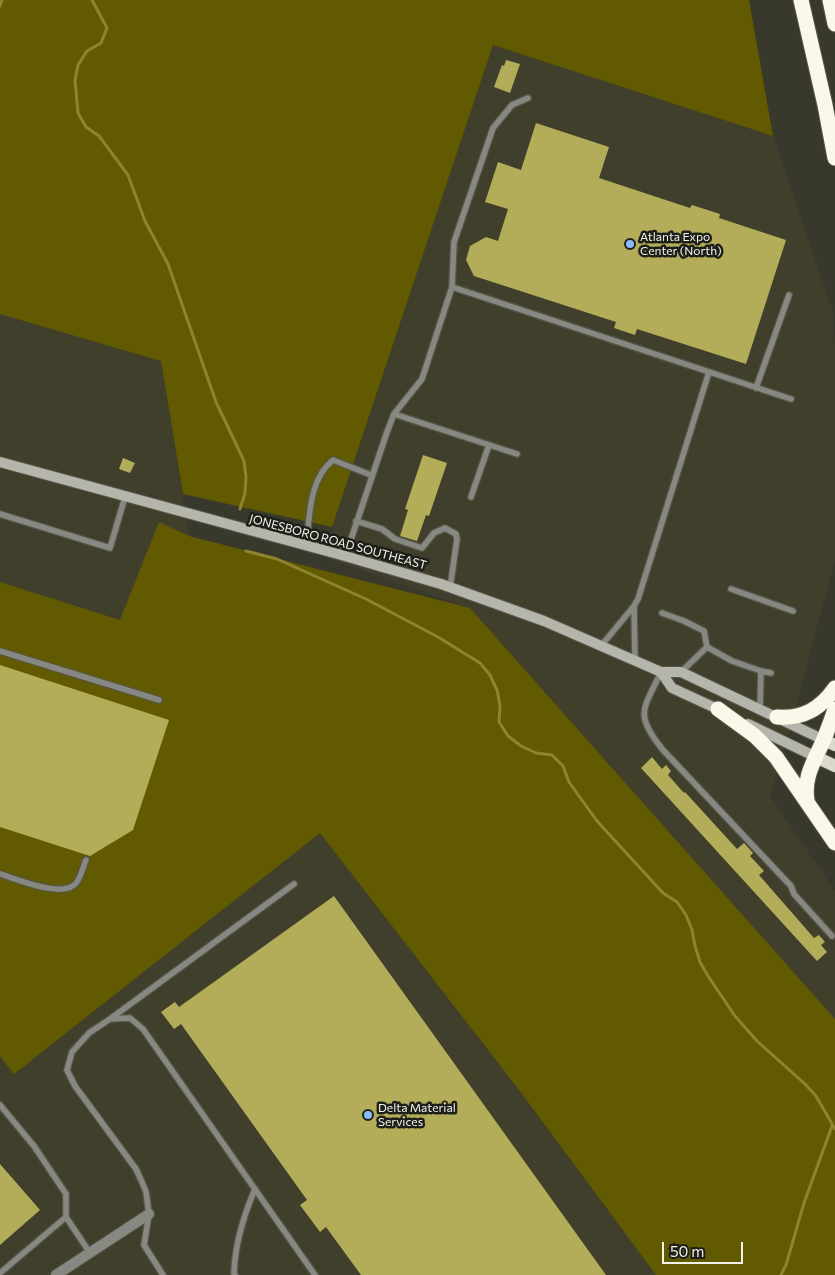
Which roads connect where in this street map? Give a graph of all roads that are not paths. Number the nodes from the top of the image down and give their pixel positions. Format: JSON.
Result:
{"nodes":[{"id":1,"x":801,"y":0,"type":"edge"},
{"id":2,"x":830,"y":0,"type":"edge"},
{"id":3,"x":835,"y":24,"type":"edge"},
{"id":4,"x":528,"y":98,"type":"dead end"},
{"id":5,"x":835,"y":158,"type":"edge"},
{"id":6,"x":452,"y":287,"type":"junction"},
{"id":7,"x":789,"y":295,"type":"dead end"},
{"id":8,"x":709,"y":372,"type":"junction"},
{"id":9,"x":756,"y":388,"type":"junction"},
{"id":10,"x":791,"y":400,"type":"dead end"},
{"id":11,"x":394,"y":414,"type":"junction"},
{"id":12,"x":489,"y":445,"type":"junction"},
{"id":13,"x":517,"y":454,"type":"dead end"},
{"id":14,"x":0,"y":462,"type":"edge"},
{"id":15,"x":371,"y":474,"type":"junction"},
{"id":16,"x":125,"y":497,"type":"junction"},
{"id":17,"x":471,"y":497,"type":"dead end"},
{"id":18,"x":0,"y":514,"type":"edge"},
{"id":19,"x":356,"y":521,"type":"junction"},
{"id":20,"x":306,"y":546,"type":"junction"},
{"id":21,"x":345,"y":557,"type":"junction"},
{"id":22,"x":450,"y":588,"type":"junction"},
{"id":23,"x":731,"y":589,"type":"dead end"},
{"id":24,"x":634,"y":606,"type":"junction"},
{"id":25,"x":793,"y":612,"type":"dead end"},
{"id":26,"x":662,"y":613,"type":"dead end"},
{"id":27,"x":601,"y":646,"type":"junction"},
{"id":28,"x":707,"y":647,"type":"junction"},
{"id":29,"x":0,"y":651,"type":"edge"},
{"id":30,"x":635,"y":661,"type":"junction"},
{"id":31,"x":761,"y":671,"type":"junction"},
{"id":32,"x":661,"y":672,"type":"junction"},
{"id":33,"x":681,"y":672,"type":"junction"},
{"id":34,"x":771,"y":674,"type":"dead end"},
{"id":35,"x":835,"y":688,"type":"edge"},
{"id":36,"x":159,"y":700,"type":"dead end"},
{"id":37,"x":718,"y":709,"type":"junction"},
{"id":38,"x":760,"y":709,"type":"junction"},
{"id":39,"x":835,"y":709,"type":"edge"},
{"id":40,"x":777,"y":717,"type":"junction"},
{"id":41,"x":830,"y":742,"type":"edge"},
{"id":42,"x":816,"y":757,"type":"junction"},
{"id":43,"x":835,"y":766,"type":"edge"},
{"id":44,"x":807,"y":802,"type":"junction"},
{"id":45,"x":835,"y":843,"type":"edge"},
{"id":46,"x":86,"y":860,"type":"dead end"},
{"id":47,"x":0,"y":874,"type":"edge"},
{"id":48,"x":294,"y":884,"type":"dead end"},
{"id":49,"x":832,"y":936,"type":"dead end"},
{"id":50,"x":110,"y":1019,"type":"junction"},
{"id":51,"x":0,"y":1105,"type":"edge"},
{"id":52,"x":255,"y":1189,"type":"junction"},
{"id":53,"x":149,"y":1214,"type":"junction"},
{"id":54,"x":66,"y":1217,"type":"junction"},
{"id":55,"x":90,"y":1253,"type":"junction"},
{"id":56,"x":0,"y":1273,"type":"edge"},
{"id":57,"x":56,"y":1275,"type":"edge"},
{"id":58,"x":163,"y":1275,"type":"edge"},
{"id":59,"x":235,"y":1275,"type":"edge"},
{"id":60,"x":315,"y":1275,"type":"edge"}],
"edges":[{"from":1,"to":5,"type":"highway"},
{"from":2,"to":3,"type":"highway"},
{"from":4,"to":6,"type":"lane"},
{"from":6,"to":8,"type":"lane"},
{"from":6,"to":11,"type":"lane"},
{"from":7,"to":9,"type":"lane"},
{"from":8,"to":9,"type":"lane"},
{"from":8,"to":24,"type":"lane"},
{"from":9,"to":10,"type":"lane"},
{"from":11,"to":12,"type":"lane"},
{"from":11,"to":15,"type":"lane"},
{"from":12,"to":13,"type":"lane"},
{"from":12,"to":17,"type":"lane"},
{"from":14,"to":16,"type":"main road","name":"JONESBORO ROAD SOUTHEAST"},
{"from":15,"to":19,"type":"lane"},
{"from":15,"to":20,"type":"lane"},
{"from":16,"to":18,"type":"lane"},
{"from":16,"to":20,"type":"main road","name":"JONESBORO ROAD SOUTHEAST"},
{"from":19,"to":21,"type":"lane"},
{"from":19,"to":22,"type":"lane"},
{"from":20,"to":21,"type":"main road","name":"JONESBORO ROAD SOUTHEAST"},
{"from":21,"to":22,"type":"main road","name":"JONESBORO ROAD SOUTHEAST"},
{"from":22,"to":27,"type":"main road","name":"JONESBORO ROAD SOUTHEAST"},
{"from":23,"to":25,"type":"lane"},
{"from":24,"to":27,"type":"lane"},
{"from":24,"to":30,"type":"lane"},
{"from":26,"to":28,"type":"lane"},
{"from":27,"to":30,"type":"main road","name":"JONESBORO ROAD SOUTHEAST"},
{"from":28,"to":31,"type":"lane"},
{"from":28,"to":33,"type":"lane"},
{"from":29,"to":36,"type":"lane"},
{"from":30,"to":32,"type":"main road","name":"JONESBORO ROAD SOUTHEAST"},
{"from":31,"to":34,"type":"lane"},
{"from":31,"to":38,"type":"lane"},
{"from":32,"to":33,"type":"main road","name":"JONESBORO ROAD SOUTHEAST"},
{"from":32,"to":37,"type":"main road","name":"JONESBORO ROAD SOUTHEAST"},
{"from":32,"to":49,"type":"lane"},
{"from":33,"to":38,"type":"main road","name":"JONESBORO ROAD SOUTHEAST"},
{"from":35,"to":40,"type":"highway"},
{"from":37,"to":42,"type":"main road","name":"JONESBORO ROAD SOUTHEAST"},
{"from":37,"to":44,"type":"highway"},
{"from":38,"to":40,"type":"main road","name":"JONESBORO ROAD SOUTHEAST"},
{"from":39,"to":41,"type":"highway"},
{"from":40,"to":41,"type":"main road","name":"JONESBORO ROAD SOUTHEAST"},
{"from":41,"to":42,"type":"highway"},
{"from":42,"to":43,"type":"main road","name":"JONESBORO ROAD SOUTHEAST"},
{"from":42,"to":44,"type":"highway"},
{"from":44,"to":45,"type":"highway"},
{"from":46,"to":47,"type":"lane"},
{"from":48,"to":50,"type":"lane"},
{"from":50,"to":52,"type":"lane"},
{"from":50,"to":53,"type":"lane"},
{"from":51,"to":54,"type":"lane"},
{"from":52,"to":59,"type":"lane"},
{"from":52,"to":60,"type":"lane"},
{"from":53,"to":55,"type":"street"},
{"from":53,"to":58,"type":"lane"},
{"from":54,"to":55,"type":"lane"},
{"from":54,"to":56,"type":"lane"},
{"from":55,"to":57,"type":"street"}]}
